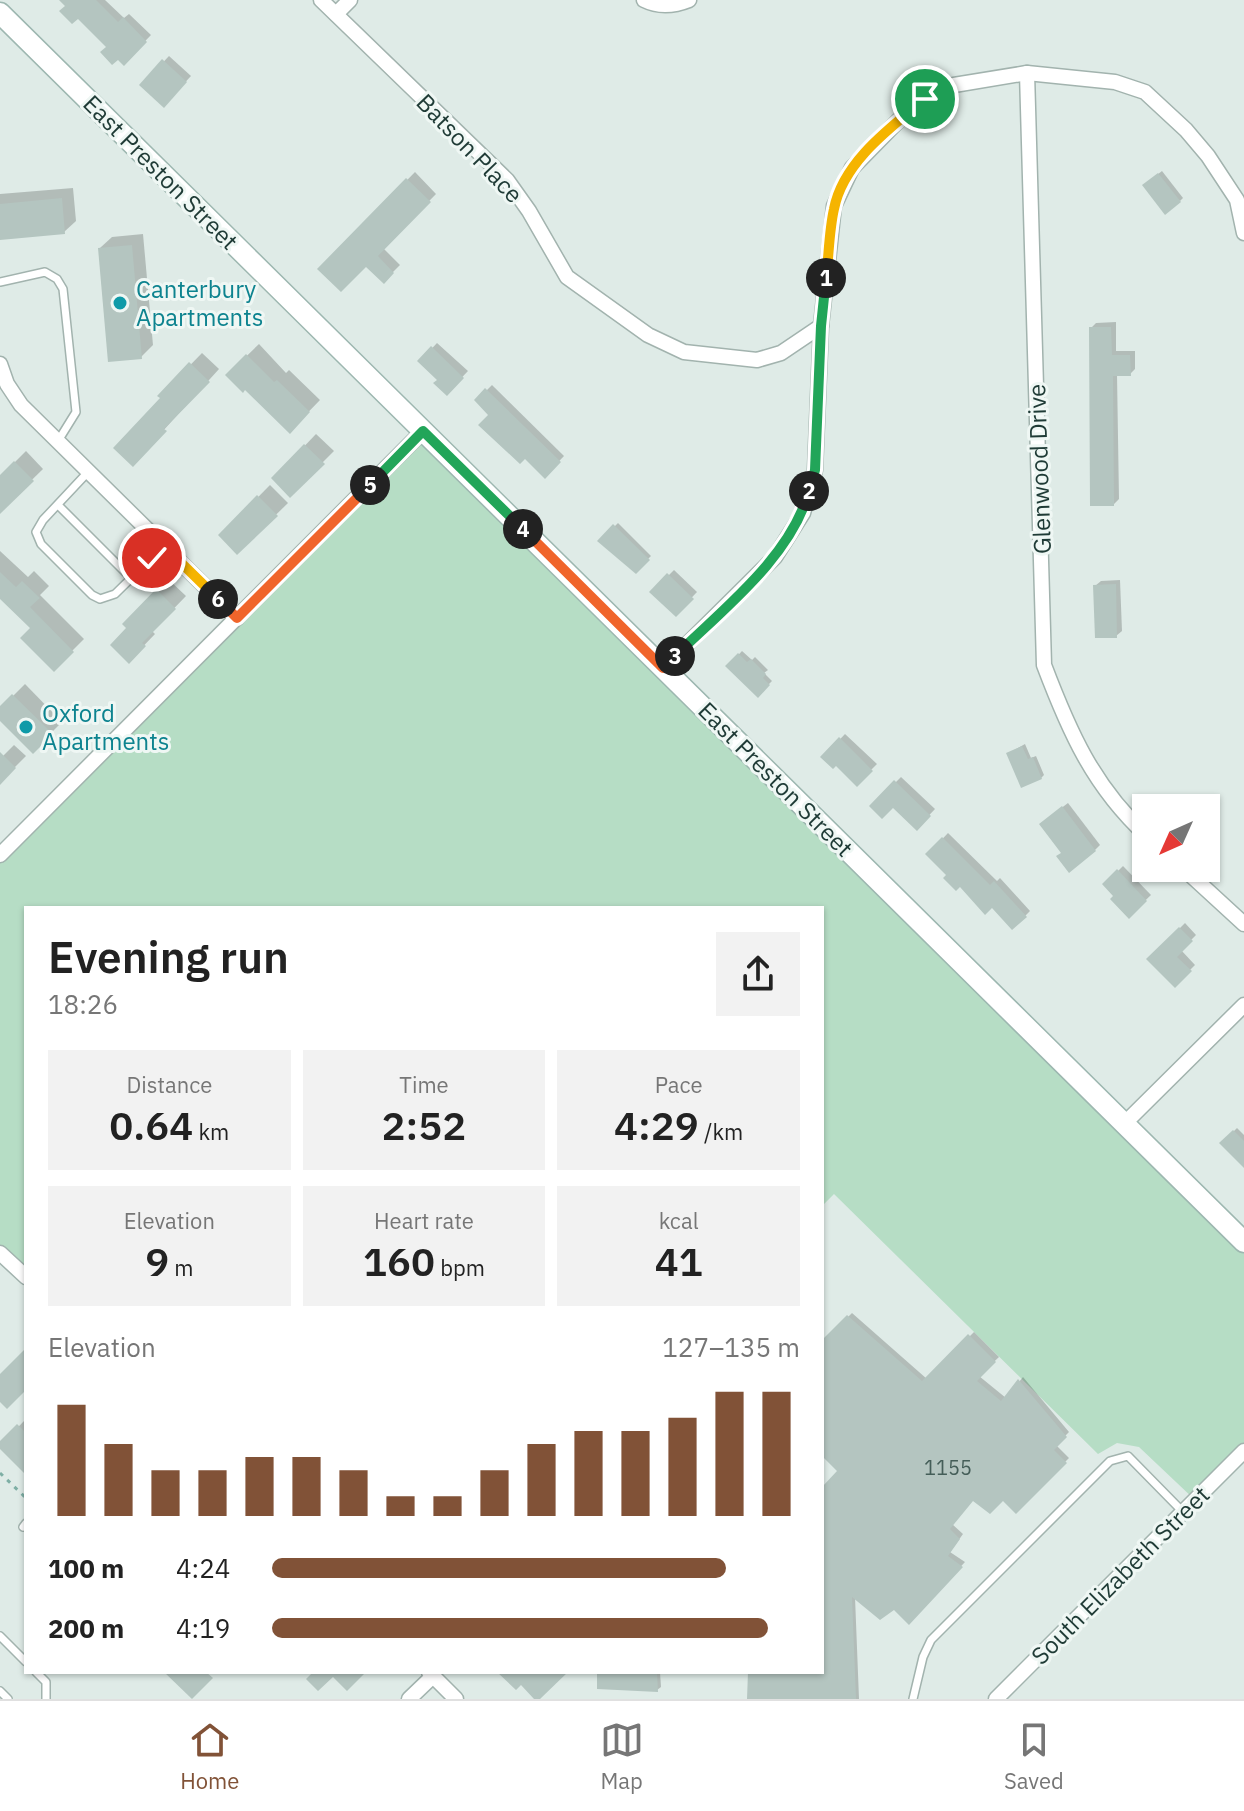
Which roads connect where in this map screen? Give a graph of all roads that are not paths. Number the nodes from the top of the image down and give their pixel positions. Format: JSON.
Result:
{"nodes":[{"id":1,"x":321,"y":0,"type":"edge"},
{"id":2,"x":350,"y":0,"type":"edge"},
{"id":3,"x":644,"y":0,"type":"edge"},
{"id":4,"x":689,"y":0,"type":"edge"},
{"id":5,"x":0,"y":13,"type":"edge"},
{"id":6,"x":336,"y":14,"type":"junction"},
{"id":7,"x":1027,"y":73,"type":"junction"},
{"id":8,"x":1244,"y":233,"type":"edge"},
{"id":9,"x":0,"y":282,"type":"edge"},
{"id":10,"x":821,"y":326,"type":"junction"},
{"id":11,"x":0,"y":364,"type":"edge"},
{"id":12,"x":423,"y":431,"type":"junction"},
{"id":13,"x":58,"y":441,"type":"junction"},
{"id":14,"x":89,"y":471,"type":"junction"},
{"id":15,"x":58,"y":505,"type":"junction"},
{"id":16,"x":164,"y":546,"type":"junction"},
{"id":17,"x":131,"y":578,"type":"junction"},
{"id":18,"x":237,"y":618,"type":"junction"},
{"id":19,"x":663,"y":668,"type":"junction"},
{"id":20,"x":1132,"y":822,"type":"edge"},
{"id":21,"x":0,"y":855,"type":"edge"},
{"id":22,"x":1198,"y":882,"type":"edge"},
{"id":23,"x":1244,"y":924,"type":"edge"},
{"id":24,"x":1244,"y":1005,"type":"edge"},
{"id":25,"x":1124,"y":1124,"type":"junction"},
{"id":26,"x":1244,"y":1242,"type":"edge"},
{"id":27,"x":0,"y":1253,"type":"edge"},
{"id":28,"x":24,"y":1275,"type":"edge"},
{"id":29,"x":1244,"y":1451,"type":"edge"},
{"id":30,"x":1183,"y":1512,"type":"junction"},
{"id":31,"x":0,"y":1636,"type":"edge"},
{"id":32,"x":24,"y":1660,"type":"edge"},
{"id":33,"x":38,"y":1674,"type":"edge"},
{"id":34,"x":431,"y":1674,"type":"edge"},
{"id":35,"x":0,"y":1691,"type":"edge"},
{"id":36,"x":8,"y":1699,"type":"edge"},
{"id":37,"x":46,"y":1699,"type":"edge"},
{"id":38,"x":409,"y":1699,"type":"edge"},
{"id":39,"x":456,"y":1699,"type":"edge"},
{"id":40,"x":913,"y":1699,"type":"edge"},
{"id":41,"x":996,"y":1699,"type":"edge"}],
"edges":[{"from":1,"to":6,"type":"street","name":"Batson Place"},
{"from":2,"to":6,"type":"street"},
{"from":3,"to":4,"type":"street"},
{"from":5,"to":12,"type":"street","name":"East Preston Street"},
{"from":6,"to":10,"type":"street","name":"Batson Place"},
{"from":7,"to":8,"type":"street"},
{"from":7,"to":10,"type":"street"},
{"from":7,"to":20,"type":"street","name":"Glenwood Drive"},
{"from":9,"to":13,"type":"lane"},
{"from":10,"to":19,"type":"street"},
{"from":11,"to":13,"type":"street"},
{"from":12,"to":18,"type":"street"},
{"from":12,"to":19,"type":"street","name":"East Preston Street"},
{"from":13,"to":14,"type":"street"},
{"from":14,"to":15,"type":"lane"},
{"from":14,"to":16,"type":"street"},
{"from":15,"to":17,"type":"lane"},
{"from":15,"to":17,"type":"lane"},
{"from":16,"to":17,"type":"lane"},
{"from":16,"to":18,"type":"street"},
{"from":18,"to":21,"type":"street"},
{"from":19,"to":25,"type":"street","name":"East Preston Street"},
{"from":22,"to":23,"type":"street"},
{"from":24,"to":25,"type":"street"},
{"from":25,"to":26,"type":"street","name":"East Preston Street"},
{"from":27,"to":28,"type":"street"},
{"from":29,"to":30,"type":"street","name":"South Elizabeth Street"},
{"from":30,"to":40,"type":"lane"},
{"from":30,"to":41,"type":"street","name":"South Elizabeth Street"},
{"from":31,"to":32,"type":"lane"},
{"from":33,"to":37,"type":"lane"},
{"from":34,"to":38,"type":"street"},
{"from":34,"to":39,"type":"street"},
{"from":35,"to":36,"type":"lane"}]}
